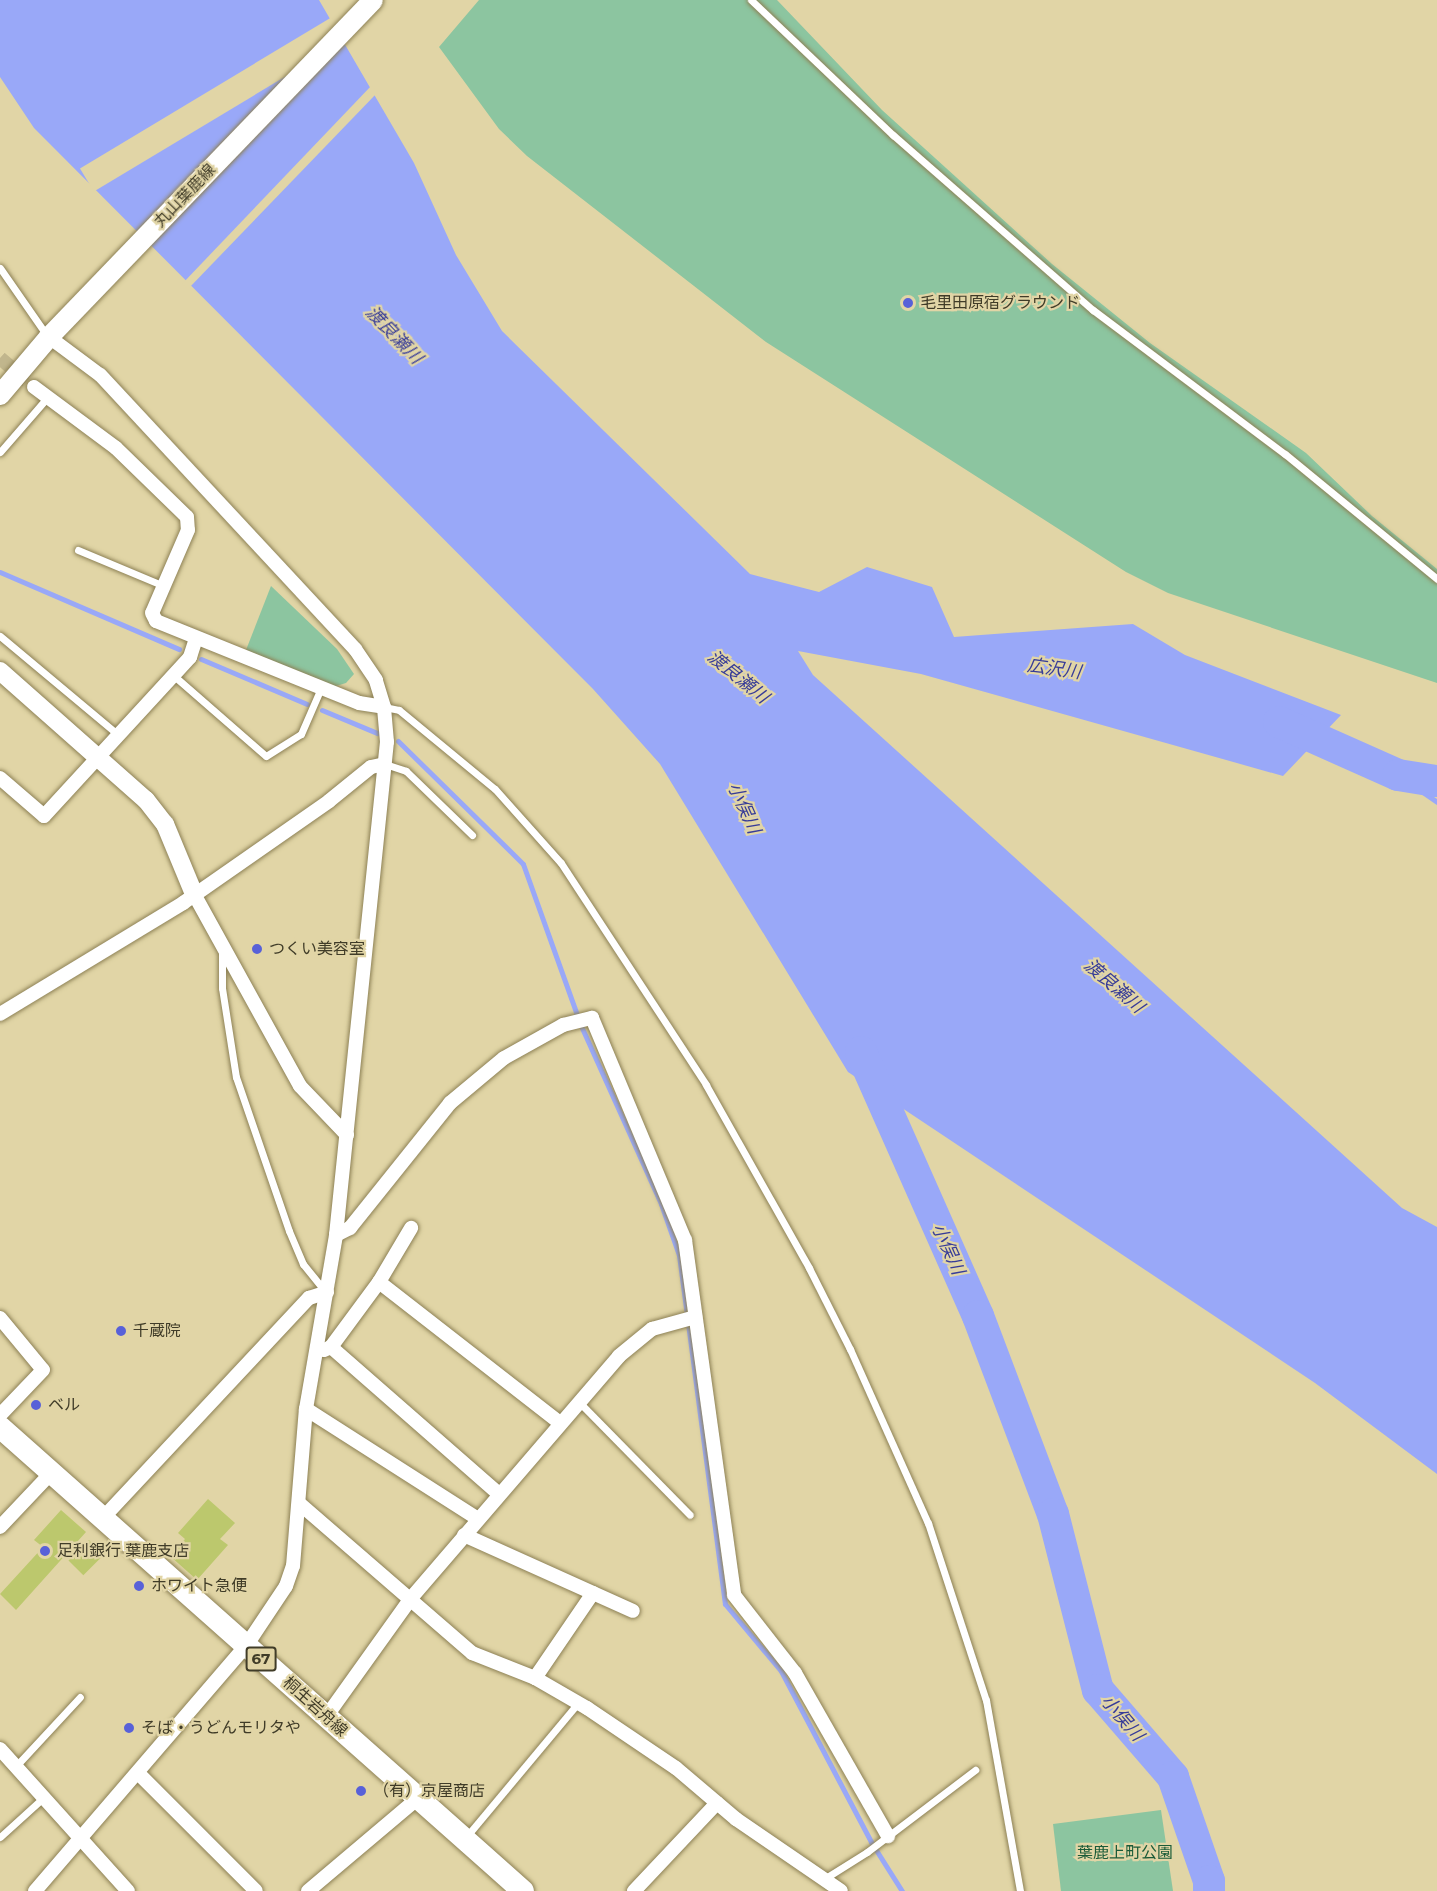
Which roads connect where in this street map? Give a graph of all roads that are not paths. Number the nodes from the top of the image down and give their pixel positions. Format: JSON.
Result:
{"nodes":[{"id":1,"x":373,"y":0,"type":"edge"},
{"id":2,"x":751,"y":0,"type":"edge"},
{"id":3,"x":0,"y":268,"type":"edge"},
{"id":4,"x":49,"y":337,"type":"junction"},
{"id":5,"x":34,"y":387,"type":"tunnel mouth"},
{"id":6,"x":0,"y":395,"type":"edge"},
{"id":7,"x":46,"y":398,"type":"junction"},
{"id":8,"x":0,"y":452,"type":"edge"},
{"id":9,"x":78,"y":550,"type":"dead end"},
{"id":10,"x":1437,"y":579,"type":"edge"},
{"id":11,"x":164,"y":586,"type":"junction"},
{"id":12,"x":0,"y":636,"type":"edge"},
{"id":13,"x":196,"y":639,"type":"junction"},
{"id":14,"x":0,"y":671,"type":"edge"},
{"id":15,"x":173,"y":675,"type":"junction"},
{"id":16,"x":321,"y":688,"type":"junction"},
{"id":17,"x":384,"y":707,"type":"junction"},
{"id":18,"x":117,"y":734,"type":"junction"},
{"id":19,"x":97,"y":755,"type":"junction"},
{"id":20,"x":385,"y":764,"type":"junction"},
{"id":21,"x":0,"y":778,"type":"edge"},
{"id":22,"x":472,"y":835,"type":"dead end"},
{"id":23,"x":194,"y":894,"type":"junction"},
{"id":24,"x":222,"y":950,"type":"junction"},
{"id":25,"x":0,"y":1014,"type":"edge"},
{"id":26,"x":346,"y":1135,"type":"junction"},
{"id":27,"x":411,"y":1228,"type":"dead end"},
{"id":28,"x":336,"y":1235,"type":"junction"},
{"id":29,"x":379,"y":1282,"type":"junction"},
{"id":30,"x":327,"y":1293,"type":"junction"},
{"id":31,"x":0,"y":1318,"type":"edge"},
{"id":32,"x":688,"y":1318,"type":"junction"},
{"id":33,"x":331,"y":1347,"type":"junction"},
{"id":34,"x":314,"y":1354,"type":"junction"},
{"id":35,"x":579,"y":1402,"type":"junction"},
{"id":36,"x":306,"y":1409,"type":"junction"},
{"id":37,"x":0,"y":1415,"type":"edge"},
{"id":38,"x":560,"y":1423,"type":"junction"},
{"id":39,"x":0,"y":1427,"type":"edge"},
{"id":40,"x":51,"y":1473,"type":"junction"},
{"id":41,"x":499,"y":1494,"type":"junction"},
{"id":42,"x":300,"y":1504,"type":"junction"},
{"id":43,"x":690,"y":1515,"type":"dead end"},
{"id":44,"x":102,"y":1519,"type":"junction"},
{"id":45,"x":478,"y":1519,"type":"junction"},
{"id":46,"x":0,"y":1527,"type":"edge"},
{"id":47,"x":464,"y":1535,"type":"junction"},
{"id":48,"x":593,"y":1593,"type":"junction"},
{"id":49,"x":412,"y":1597,"type":"junction"},
{"id":50,"x":633,"y":1611,"type":"dead end"},
{"id":51,"x":246,"y":1646,"type":"junction"},
{"id":52,"x":535,"y":1678,"type":"junction"},
{"id":53,"x":80,"y":1697,"type":"dead end"},
{"id":54,"x":578,"y":1703,"type":"junction"},
{"id":55,"x":326,"y":1717,"type":"junction"},
{"id":56,"x":0,"y":1749,"type":"edge"},
{"id":57,"x":16,"y":1766,"type":"junction"},
{"id":58,"x":975,"y":1770,"type":"dead end"},
{"id":59,"x":139,"y":1774,"type":"junction"},
{"id":60,"x":44,"y":1797,"type":"junction"},
{"id":61,"x":418,"y":1798,"type":"junction"},
{"id":62,"x":717,"y":1803,"type":"junction"},
{"id":63,"x":0,"y":1837,"type":"edge"},
{"id":64,"x":81,"y":1838,"type":"junction"},
{"id":65,"x":464,"y":1839,"type":"junction"},
{"id":66,"x":884,"y":1839,"type":"junction"},
{"id":67,"x":823,"y":1879,"type":"junction"},
{"id":68,"x":35,"y":1891,"type":"edge"},
{"id":69,"x":128,"y":1891,"type":"edge"},
{"id":70,"x":256,"y":1891,"type":"edge"},
{"id":71,"x":308,"y":1891,"type":"edge"},
{"id":72,"x":523,"y":1891,"type":"edge"},
{"id":73,"x":634,"y":1891,"type":"edge"},
{"id":74,"x":841,"y":1891,"type":"edge"},
{"id":75,"x":1020,"y":1891,"type":"edge"}],
"edges":[{"from":1,"to":4,"type":"main road","name":"丸山葉鹿線"},
{"from":2,"to":10,"type":"lane"},
{"from":3,"to":4,"type":"lane"},
{"from":4,"to":6,"type":"main road","name":"丸山葉鹿線"},
{"from":4,"to":17,"type":"street"},
{"from":5,"to":7,"type":"street"},
{"from":7,"to":8,"type":"lane"},
{"from":7,"to":11,"type":"street"},
{"from":9,"to":11,"type":"lane"},
{"from":11,"to":13,"type":"street"},
{"from":12,"to":18,"type":"lane"},
{"from":13,"to":15,"type":"street"},
{"from":13,"to":16,"type":"street"},
{"from":14,"to":19,"type":"street"},
{"from":15,"to":16,"type":"lane"},
{"from":15,"to":18,"type":"street"},
{"from":16,"to":17,"type":"street"},
{"from":17,"to":20,"type":"street"},
{"from":17,"to":75,"type":"lane"},
{"from":18,"to":19,"type":"street"},
{"from":19,"to":21,"type":"street"},
{"from":19,"to":23,"type":"street"},
{"from":20,"to":22,"type":"lane"},
{"from":20,"to":23,"type":"street"},
{"from":20,"to":26,"type":"street"},
{"from":23,"to":24,"type":"street"},
{"from":23,"to":25,"type":"street"},
{"from":24,"to":26,"type":"street"},
{"from":24,"to":30,"type":"lane"},
{"from":26,"to":28,"type":"street"},
{"from":27,"to":29,"type":"street"},
{"from":28,"to":30,"type":"street"},
{"from":28,"to":32,"type":"street"},
{"from":29,"to":33,"type":"street"},
{"from":29,"to":38,"type":"street"},
{"from":30,"to":34,"type":"street"},
{"from":30,"to":44,"type":"street"},
{"from":31,"to":37,"type":"street"},
{"from":32,"to":35,"type":"street"},
{"from":32,"to":66,"type":"street"},
{"from":33,"to":34,"type":"street"},
{"from":33,"to":41,"type":"street"},
{"from":34,"to":36,"type":"street"},
{"from":35,"to":38,"type":"street"},
{"from":35,"to":43,"type":"lane"},
{"from":36,"to":42,"type":"street"},
{"from":36,"to":45,"type":"street"},
{"from":38,"to":41,"type":"street"},
{"from":39,"to":40,"type":"main road","name":"桐生岩舟線","number":"67"},
{"from":40,"to":44,"type":"main road","name":"桐生岩舟線","number":"67"},
{"from":40,"to":46,"type":"street"},
{"from":41,"to":45,"type":"street"},
{"from":42,"to":49,"type":"street"},
{"from":42,"to":51,"type":"street"},
{"from":44,"to":51,"type":"main road","name":"桐生岩舟線","number":"67"},
{"from":45,"to":47,"type":"street"},
{"from":47,"to":48,"type":"street"},
{"from":47,"to":49,"type":"street"},
{"from":48,"to":50,"type":"street"},
{"from":48,"to":52,"type":"street"},
{"from":49,"to":52,"type":"street"},
{"from":49,"to":55,"type":"street"},
{"from":51,"to":55,"type":"main road","name":"桐生岩舟線","number":"67"},
{"from":51,"to":59,"type":"street"},
{"from":52,"to":54,"type":"street"},
{"from":53,"to":57,"type":"lane"},
{"from":54,"to":62,"type":"street"},
{"from":54,"to":65,"type":"lane"},
{"from":55,"to":61,"type":"main road","name":"桐生岩舟線","number":"67"},
{"from":56,"to":57,"type":"street"},
{"from":57,"to":60,"type":"street"},
{"from":58,"to":66,"type":"lane"},
{"from":59,"to":64,"type":"street"},
{"from":59,"to":70,"type":"street"},
{"from":60,"to":63,"type":"lane"},
{"from":60,"to":64,"type":"street"},
{"from":61,"to":65,"type":"main road","name":"桐生岩舟線","number":"67"},
{"from":61,"to":71,"type":"street"},
{"from":62,"to":67,"type":"street"},
{"from":62,"to":73,"type":"street"},
{"from":64,"to":68,"type":"street"},
{"from":64,"to":69,"type":"street"},
{"from":65,"to":72,"type":"main road","name":"桐生岩舟線","number":"67"},
{"from":66,"to":67,"type":"lane"},
{"from":67,"to":74,"type":"street"}]}
